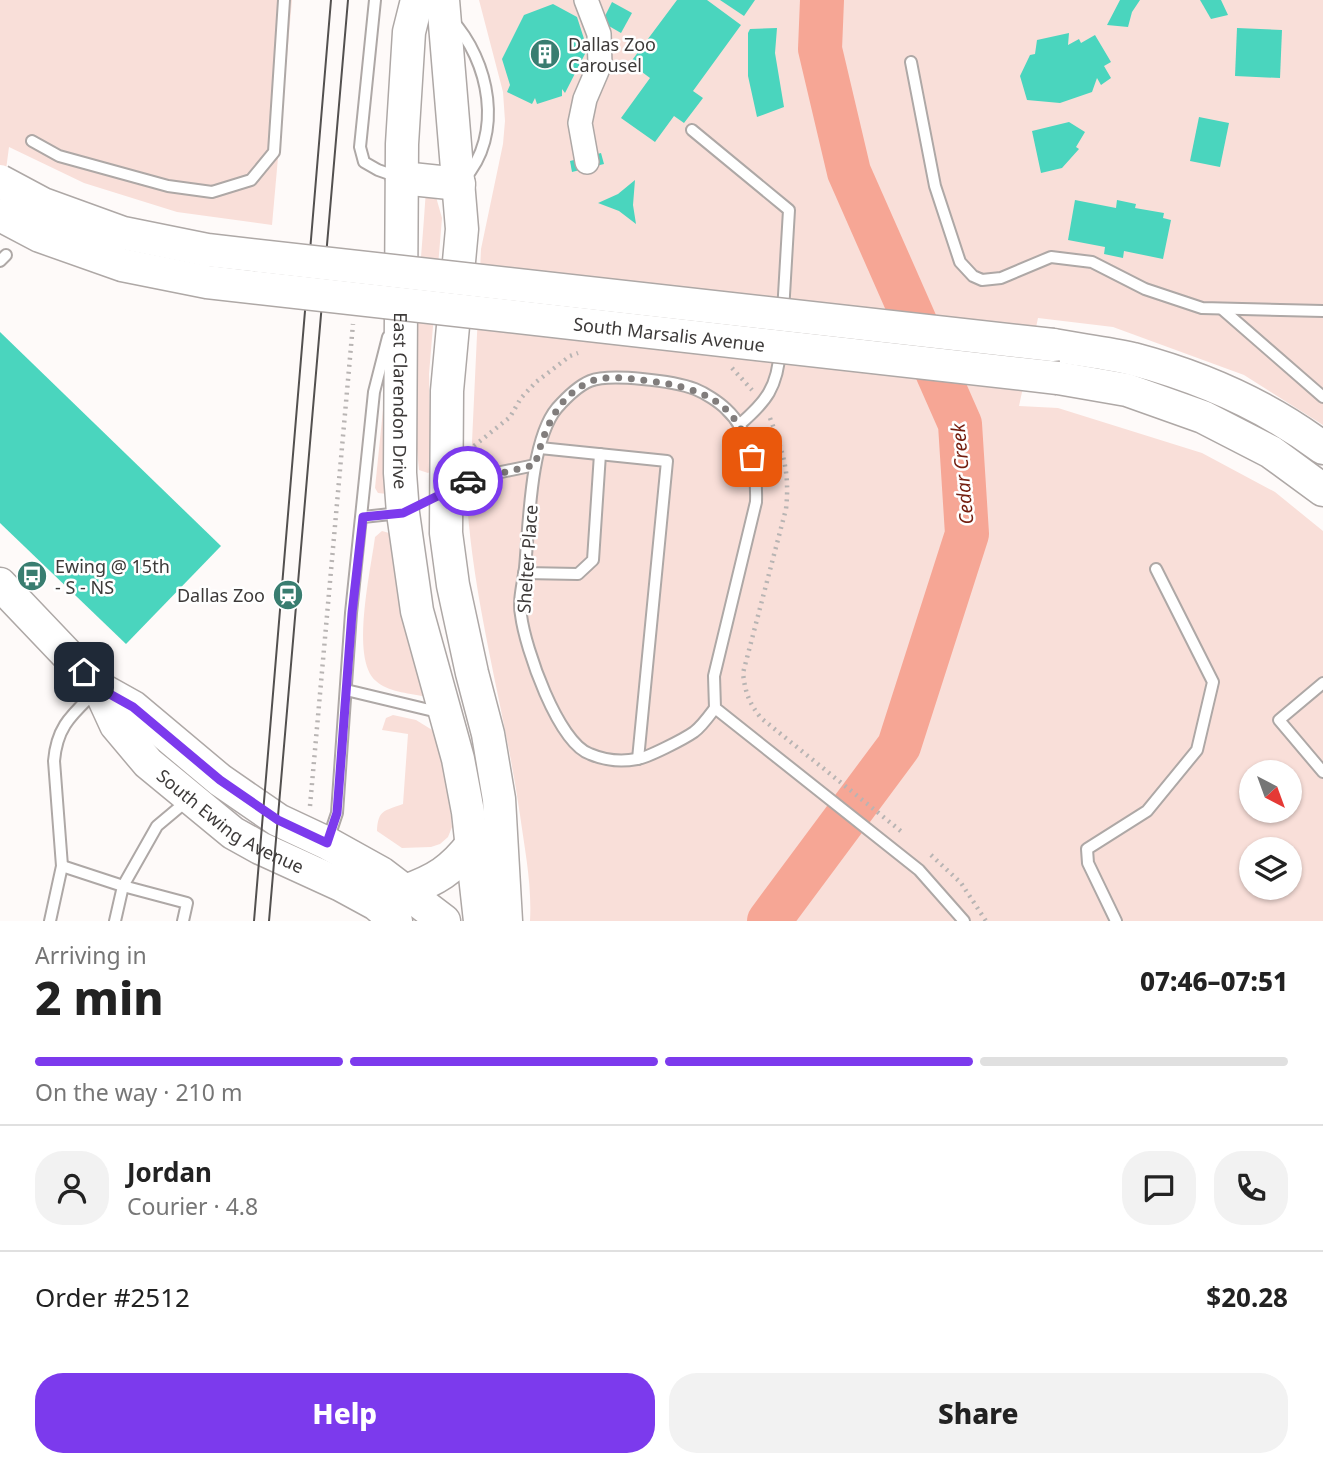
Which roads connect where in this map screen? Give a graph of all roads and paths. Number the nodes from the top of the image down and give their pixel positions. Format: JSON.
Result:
{"nodes":[{"id":1,"x":284,"y":0,"type":"edge"},
{"id":2,"x":375,"y":0,"type":"edge"},
{"id":3,"x":586,"y":0,"type":"edge"},
{"id":4,"x":434,"y":4,"type":"edge"},
{"id":5,"x":911,"y":62,"type":"dead end"},
{"id":6,"x":692,"y":130,"type":"dead end"},
{"id":7,"x":32,"y":141,"type":"dead end"},
{"id":8,"x":587,"y":162,"type":"dead end"},
{"id":9,"x":402,"y":178,"type":"junction"},
{"id":10,"x":0,"y":181,"type":"edge"},
{"id":11,"x":459,"y":184,"type":"junction"},
{"id":12,"x":0,"y":215,"type":"edge"},
{"id":13,"x":401,"y":286,"type":"junction"},
{"id":14,"x":1222,"y":309,"type":"junction"},
{"id":15,"x":1323,"y":312,"type":"edge"},
{"id":16,"x":354,"y":315,"type":"dead end"},
{"id":17,"x":782,"y":326,"type":"dead end"},
{"id":18,"x":781,"y":338,"type":"dead end"},
{"id":19,"x":582,"y":351,"type":"dead end"},
{"id":20,"x":724,"y":364,"type":"dead end"},
{"id":21,"x":1323,"y":397,"type":"edge"},
{"id":22,"x":763,"y":405,"type":"junction"},
{"id":23,"x":739,"y":425,"type":"junction"},
{"id":24,"x":470,"y":449,"type":"dead end"},
{"id":25,"x":540,"y":449,"type":"junction"},
{"id":26,"x":1323,"y":449,"type":"edge"},
{"id":27,"x":600,"y":454,"type":"junction"},
{"id":28,"x":535,"y":465,"type":"junction"},
{"id":29,"x":446,"y":491,"type":"junction"},
{"id":30,"x":1323,"y":491,"type":"edge"},
{"id":31,"x":403,"y":513,"type":"junction"},
{"id":32,"x":363,"y":517,"type":"junction"},
{"id":33,"x":1156,"y":569,"type":"dead end"},
{"id":34,"x":524,"y":573,"type":"junction"},
{"id":35,"x":0,"y":584,"type":"edge"},
{"id":36,"x":1323,"y":683,"type":"edge"},
{"id":37,"x":99,"y":688,"type":"junction"},
{"id":38,"x":346,"y":690,"type":"junction"},
{"id":39,"x":715,"y":708,"type":"junction"},
{"id":40,"x":446,"y":714,"type":"junction"},
{"id":41,"x":638,"y":759,"type":"junction"},
{"id":42,"x":1323,"y":772,"type":"edge"},
{"id":43,"x":189,"y":798,"type":"junction"},
{"id":44,"x":310,"y":806,"type":"dead end"},
{"id":45,"x":905,"y":834,"type":"dead end"},
{"id":46,"x":472,"y":844,"type":"junction"},
{"id":47,"x":926,"y":851,"type":"dead end"},
{"id":48,"x":322,"y":858,"type":"junction"},
{"id":49,"x":62,"y":866,"type":"junction"},
{"id":50,"x":123,"y":886,"type":"junction"},
{"id":51,"x":405,"y":891,"type":"junction"},
{"id":52,"x":50,"y":921,"type":"edge"},
{"id":53,"x":115,"y":921,"type":"edge"},
{"id":54,"x":183,"y":921,"type":"edge"},
{"id":55,"x":396,"y":921,"type":"edge"},
{"id":56,"x":444,"y":921,"type":"edge"},
{"id":57,"x":480,"y":921,"type":"edge"},
{"id":58,"x":506,"y":921,"type":"edge"},
{"id":59,"x":964,"y":921,"type":"edge"},
{"id":60,"x":986,"y":921,"type":"edge"},
{"id":61,"x":1116,"y":921,"type":"edge"}],
"edges":[{"from":1,"to":7,"type":"lane"},
{"from":2,"to":9,"type":"lane"},
{"from":3,"to":8,"type":"street"},
{"from":4,"to":9,"type":"street","name":"East Clarendon Drive"},
{"from":4,"to":11,"type":"street","name":"East Clarendon Drive"},
{"from":5,"to":14,"type":"lane"},
{"from":6,"to":17,"type":"lane"},
{"from":9,"to":11,"type":"street"},
{"from":9,"to":13,"type":"street","name":"East Clarendon Drive"},
{"from":10,"to":26,"type":"street","name":"South Marsalis Avenue","bridge":true},
{"from":11,"to":29,"type":"street","name":"East Clarendon Drive"},
{"from":12,"to":30,"type":"street","name":"South Marsalis Avenue","bridge":true},
{"from":13,"to":31,"type":"street","name":"East Clarendon Drive"},
{"from":13,"to":32,"type":"lane"},
{"from":14,"to":15,"type":"lane"},
{"from":14,"to":21,"type":"lane"},
{"from":16,"to":44,"type":"path"},
{"from":18,"to":22,"type":"lane"},
{"from":19,"to":24,"type":"path"},
{"from":20,"to":22,"type":"path"},
{"from":22,"to":23,"type":"lane"},
{"from":22,"to":45,"type":"path"},
{"from":23,"to":25,"type":"lane","name":"Shelter Place"},
{"from":23,"to":39,"type":"lane","name":"Shelter Place"},
{"from":25,"to":27,"type":"lane"},
{"from":25,"to":28,"type":"lane","name":"Shelter Place"},
{"from":27,"to":34,"type":"lane"},
{"from":27,"to":41,"type":"lane"},
{"from":28,"to":29,"type":"lane"},
{"from":28,"to":34,"type":"lane","name":"Shelter Place"},
{"from":29,"to":31,"type":"street"},
{"from":29,"to":58,"type":"street","name":"East Clarendon Drive"},
{"from":31,"to":32,"type":"lane"},
{"from":31,"to":40,"type":"street","name":"East Clarendon Drive"},
{"from":32,"to":38,"type":"lane"},
{"from":33,"to":61,"type":"lane"},
{"from":34,"to":41,"type":"lane","name":"Shelter Place"},
{"from":35,"to":37,"type":"street","name":"South Ewing Avenue"},
{"from":36,"to":42,"type":"lane"},
{"from":37,"to":43,"type":"street","name":"South Ewing Avenue"},
{"from":37,"to":48,"type":"street","name":"South Ewing Avenue"},
{"from":37,"to":49,"type":"lane"},
{"from":38,"to":40,"type":"lane"},
{"from":38,"to":48,"type":"lane"},
{"from":39,"to":41,"type":"lane","name":"Shelter Place"},
{"from":39,"to":59,"type":"lane"},
{"from":40,"to":46,"type":"street","name":"East Clarendon Drive"},
{"from":43,"to":48,"type":"street","name":"South Ewing Avenue"},
{"from":43,"to":50,"type":"lane"},
{"from":46,"to":51,"type":"street"},
{"from":46,"to":57,"type":"street","name":"East Clarendon Drive"},
{"from":47,"to":60,"type":"path"},
{"from":48,"to":51,"type":"street","name":"South Ewing Avenue"},
{"from":48,"to":55,"type":"street","name":"South Ewing Avenue"},
{"from":49,"to":50,"type":"lane"},
{"from":49,"to":52,"type":"lane"},
{"from":50,"to":53,"type":"lane"},
{"from":50,"to":54,"type":"lane"},
{"from":51,"to":56,"type":"street","name":"South Ewing Avenue"}]}
